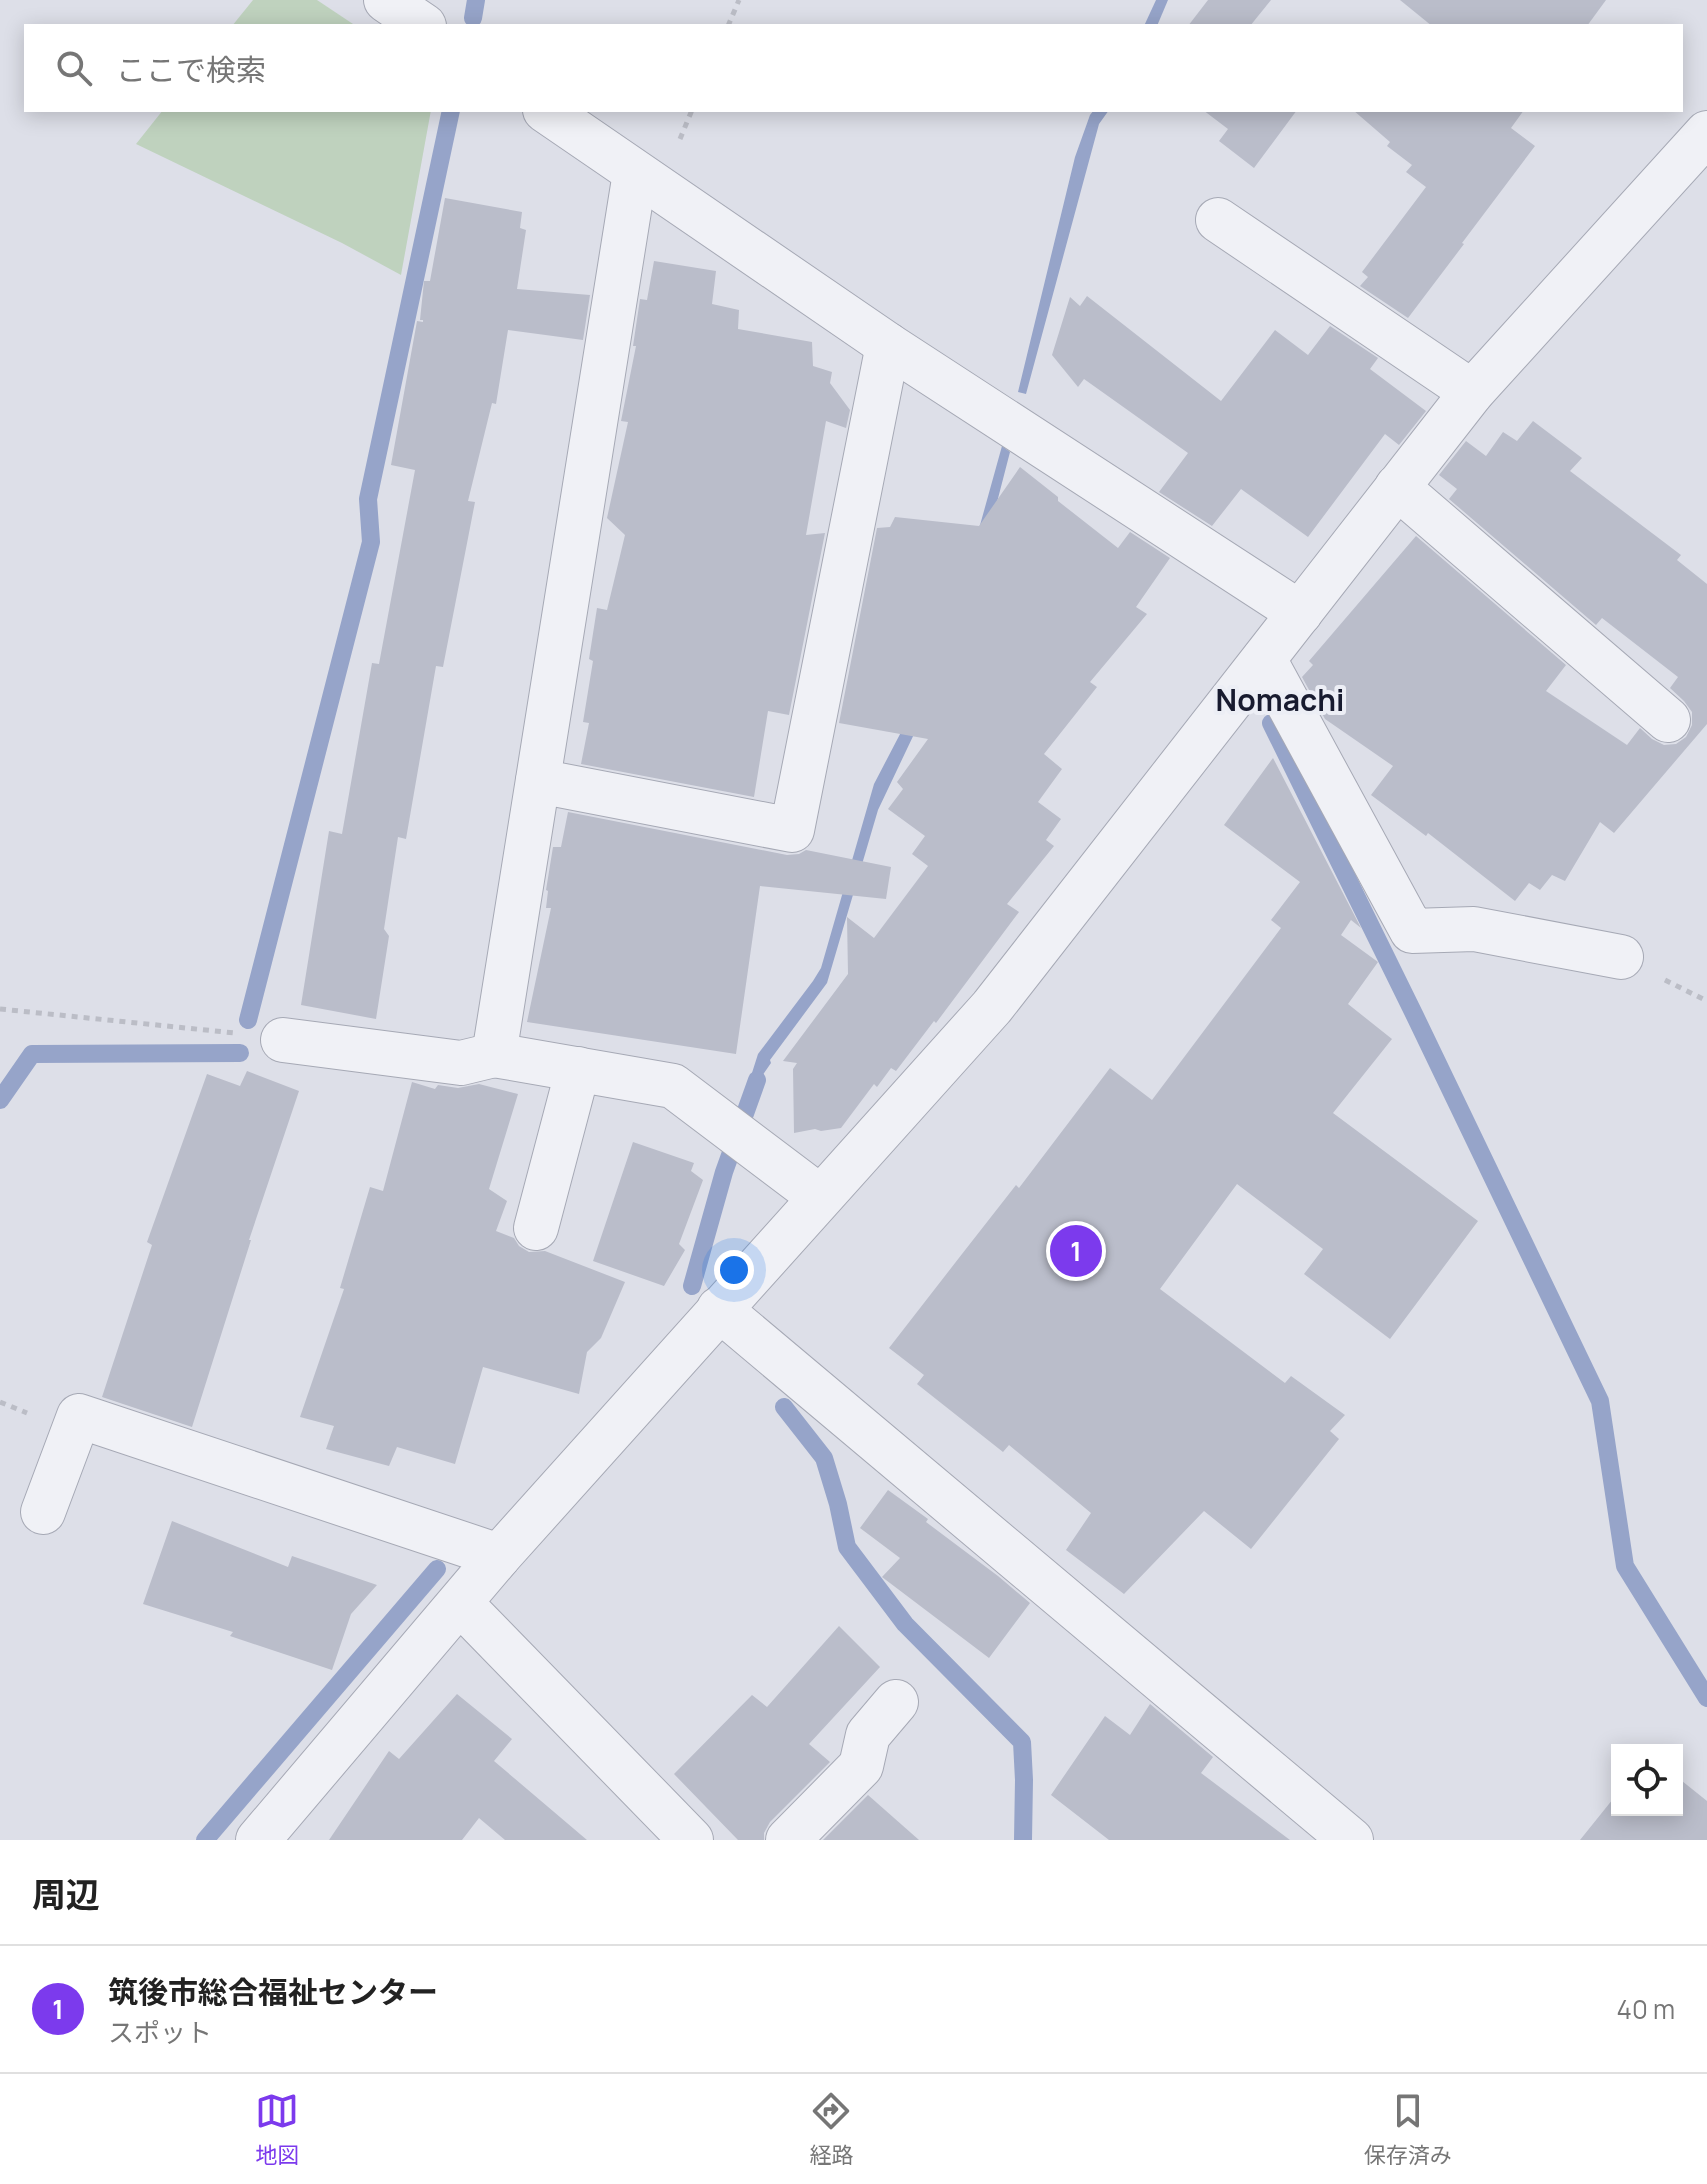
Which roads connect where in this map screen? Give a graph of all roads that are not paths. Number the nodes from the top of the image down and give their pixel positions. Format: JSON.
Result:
{"nodes":[{"id":1,"x":386,"y":0,"type":"edge"},
{"id":2,"x":421,"y":24,"type":"edge"},
{"id":3,"x":548,"y":112,"type":"edge"},
{"id":4,"x":1707,"y":133,"type":"edge"},
{"id":5,"x":635,"y":173,"type":"junction"},
{"id":6,"x":1218,"y":220,"type":"dead end"},
{"id":7,"x":888,"y":345,"type":"junction"},
{"id":8,"x":1472,"y":392,"type":"junction"},
{"id":9,"x":1397,"y":487,"type":"junction"},
{"id":10,"x":1300,"y":613,"type":"junction"},
{"id":11,"x":1264,"y":659,"type":"junction"},
{"id":12,"x":1668,"y":720,"type":"dead end"},
{"id":13,"x":538,"y":781,"type":"junction"},
{"id":14,"x":1621,"y":957,"type":"dead end"},
{"id":15,"x":283,"y":1040,"type":"road end"},
{"id":16,"x":494,"y":1055,"type":"junction"},
{"id":17,"x":578,"y":1069,"type":"junction"},
{"id":18,"x":820,"y":1197,"type":"junction"},
{"id":19,"x":536,"y":1228,"type":"dead end"},
{"id":20,"x":719,"y":1309,"type":"junction"},
{"id":21,"x":43,"y":1512,"type":"dead end"},
{"id":22,"x":499,"y":1556,"type":"junction"},
{"id":23,"x":460,"y":1603,"type":"junction"},
{"id":24,"x":896,"y":1702,"type":"dead end"},
{"id":25,"x":258,"y":1840,"type":"edge"},
{"id":26,"x":691,"y":1840,"type":"edge"},
{"id":27,"x":788,"y":1840,"type":"edge"},
{"id":28,"x":1350,"y":1840,"type":"edge"}],
"edges":[{"from":1,"to":2,"type":"street"},
{"from":3,"to":5,"type":"street"},
{"from":4,"to":8,"type":"street"},
{"from":5,"to":7,"type":"street"},
{"from":5,"to":13,"type":"street"},
{"from":6,"to":8,"type":"street"},
{"from":7,"to":10,"type":"street"},
{"from":7,"to":13,"type":"street"},
{"from":8,"to":9,"type":"street"},
{"from":9,"to":10,"type":"street"},
{"from":9,"to":12,"type":"street"},
{"from":10,"to":11,"type":"street"},
{"from":11,"to":14,"type":"street"},
{"from":11,"to":18,"type":"street"},
{"from":13,"to":16,"type":"street"},
{"from":15,"to":16,"type":"street"},
{"from":16,"to":17,"type":"street"},
{"from":17,"to":18,"type":"street"},
{"from":17,"to":19,"type":"street"},
{"from":18,"to":20,"type":"street"},
{"from":20,"to":22,"type":"street"},
{"from":20,"to":28,"type":"street"},
{"from":21,"to":22,"type":"street"},
{"from":22,"to":23,"type":"street"},
{"from":23,"to":25,"type":"street"},
{"from":23,"to":26,"type":"street"},
{"from":24,"to":27,"type":"street"}]}
